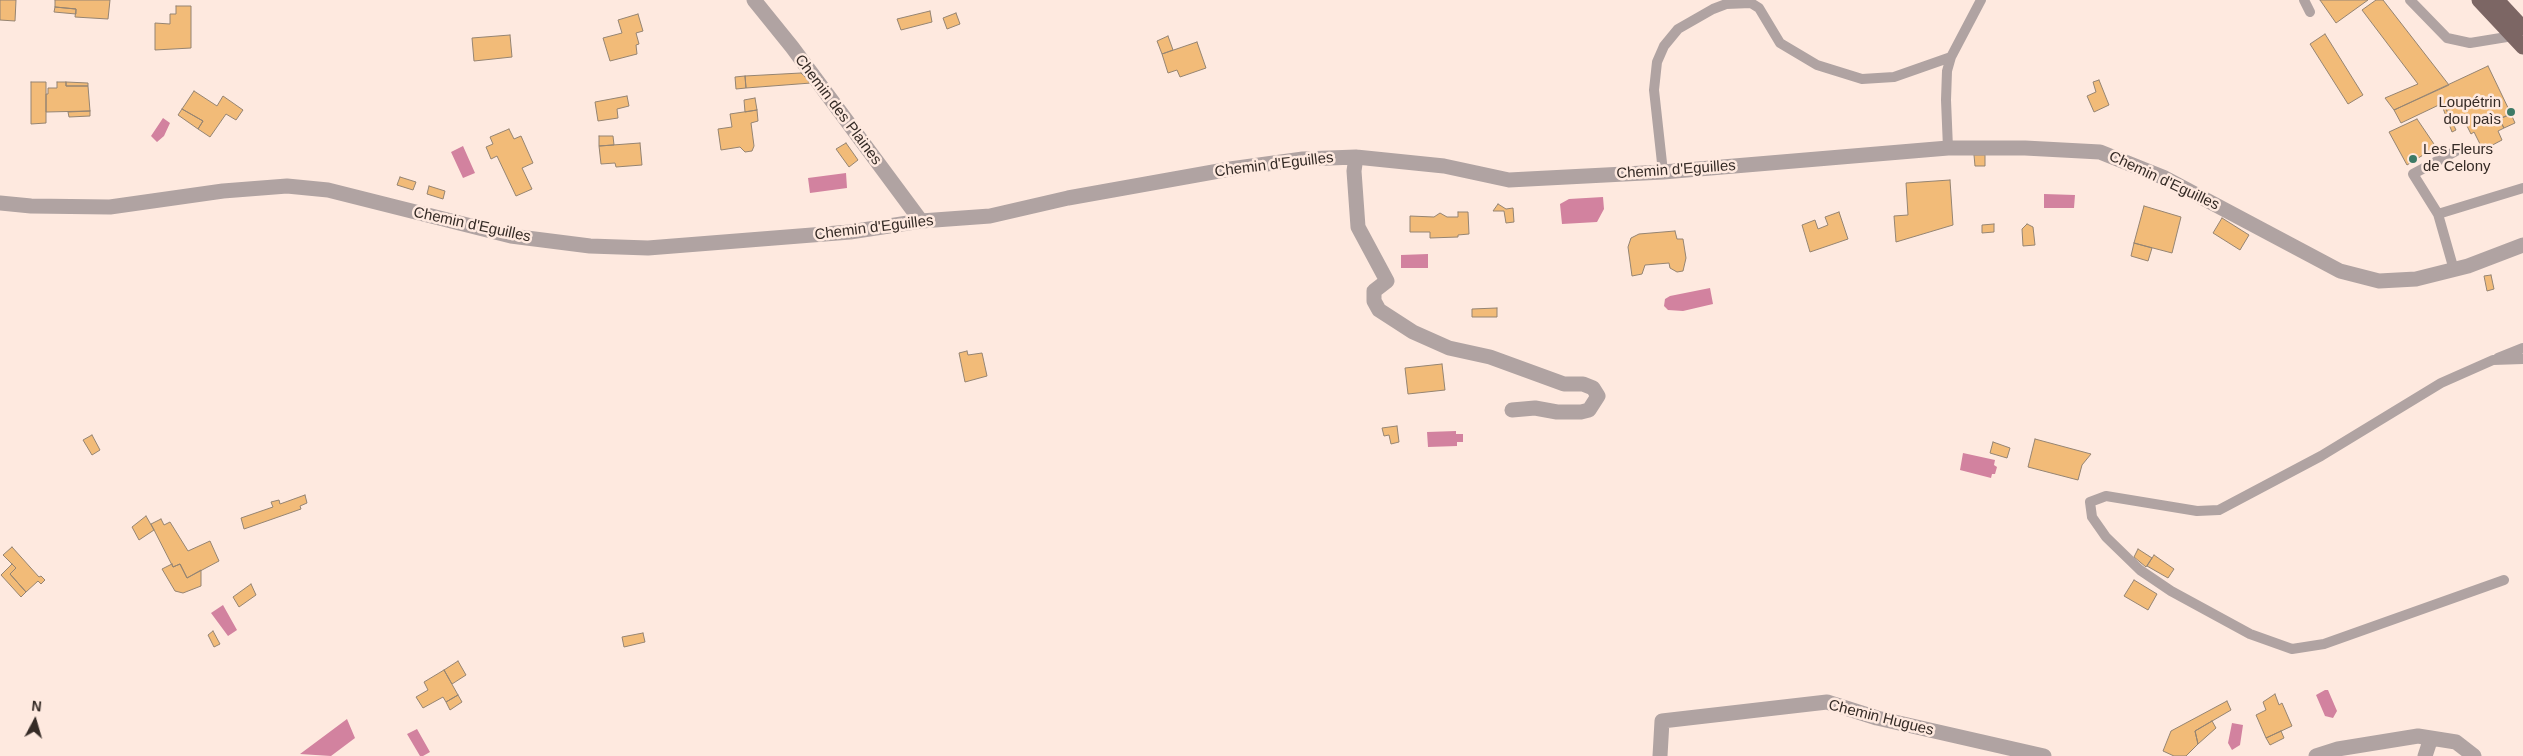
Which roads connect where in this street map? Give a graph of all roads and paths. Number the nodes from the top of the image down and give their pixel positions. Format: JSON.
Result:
{"nodes":[{"id":1,"x":754,"y":0,"type":"edge"},
{"id":2,"x":1981,"y":0,"type":"edge"},
{"id":3,"x":2304,"y":0,"type":"edge"},
{"id":4,"x":2410,"y":0,"type":"edge"},
{"id":5,"x":2480,"y":0,"type":"edge"},
{"id":6,"x":2498,"y":0,"type":"edge"},
{"id":7,"x":2310,"y":12,"type":"dead end"},
{"id":8,"x":2518,"y":32,"type":"edge"},
{"id":9,"x":2523,"y":48,"type":"edge"},
{"id":10,"x":1951,"y":57,"type":"junction"},
{"id":11,"x":1948,"y":148,"type":"junction"},
{"id":12,"x":2456,"y":151,"type":"dead end"},
{"id":13,"x":1356,"y":157,"type":"junction"},
{"id":14,"x":1663,"y":172,"type":"junction"},
{"id":15,"x":2523,"y":188,"type":"edge"},
{"id":16,"x":0,"y":203,"type":"edge"},
{"id":17,"x":2438,"y":214,"type":"junction"},
{"id":18,"x":921,"y":222,"type":"junction"},
{"id":19,"x":2523,"y":245,"type":"edge"},
{"id":20,"x":2454,"y":270,"type":"junction"},
{"id":21,"x":2523,"y":348,"type":"edge"},
{"id":22,"x":2523,"y":359,"type":"edge"},
{"id":23,"x":2493,"y":360,"type":"junction"},
{"id":24,"x":1512,"y":410,"type":"dead end"},
{"id":25,"x":2504,"y":580,"type":"dead end"},
{"id":26,"x":2431,"y":738,"type":"junction"},
{"id":27,"x":1660,"y":756,"type":"edge"},
{"id":28,"x":2044,"y":756,"type":"edge"},
{"id":29,"x":2316,"y":756,"type":"edge"},
{"id":30,"x":2425,"y":756,"type":"edge"},
{"id":31,"x":2474,"y":756,"type":"edge"}],
"edges":[{"from":1,"to":18,"type":"street","name":"Chemin des Plaines"},
{"from":2,"to":10,"type":"lane"},
{"from":3,"to":7,"type":"lane"},
{"from":4,"to":8,"type":"lane"},
{"from":5,"to":8,"type":"main road"},
{"from":6,"to":8,"type":"main road"},
{"from":8,"to":9,"type":"main road"},
{"from":10,"to":11,"type":"lane"},
{"from":10,"to":14,"type":"lane"},
{"from":11,"to":14,"type":"street","name":"Chemin d'Eguilles"},
{"from":11,"to":20,"type":"street","name":"Chemin d'Eguilles"},
{"from":12,"to":17,"type":"lane"},
{"from":13,"to":14,"type":"street","name":"Chemin d'Eguilles"},
{"from":13,"to":18,"type":"street","name":"Chemin d'Eguilles"},
{"from":13,"to":24,"type":"street"},
{"from":15,"to":17,"type":"lane"},
{"from":16,"to":18,"type":"street","name":"Chemin d'Eguilles"},
{"from":17,"to":20,"type":"lane"},
{"from":19,"to":20,"type":"street","name":"Chemin d'Eguilles"},
{"from":21,"to":23,"type":"lane"},
{"from":22,"to":23,"type":"lane"},
{"from":23,"to":25,"type":"lane"},
{"from":26,"to":29,"type":"street"},
{"from":26,"to":30,"type":"street"},
{"from":26,"to":31,"type":"street"},
{"from":27,"to":28,"type":"street","name":"Chemin Hugues"}]}
